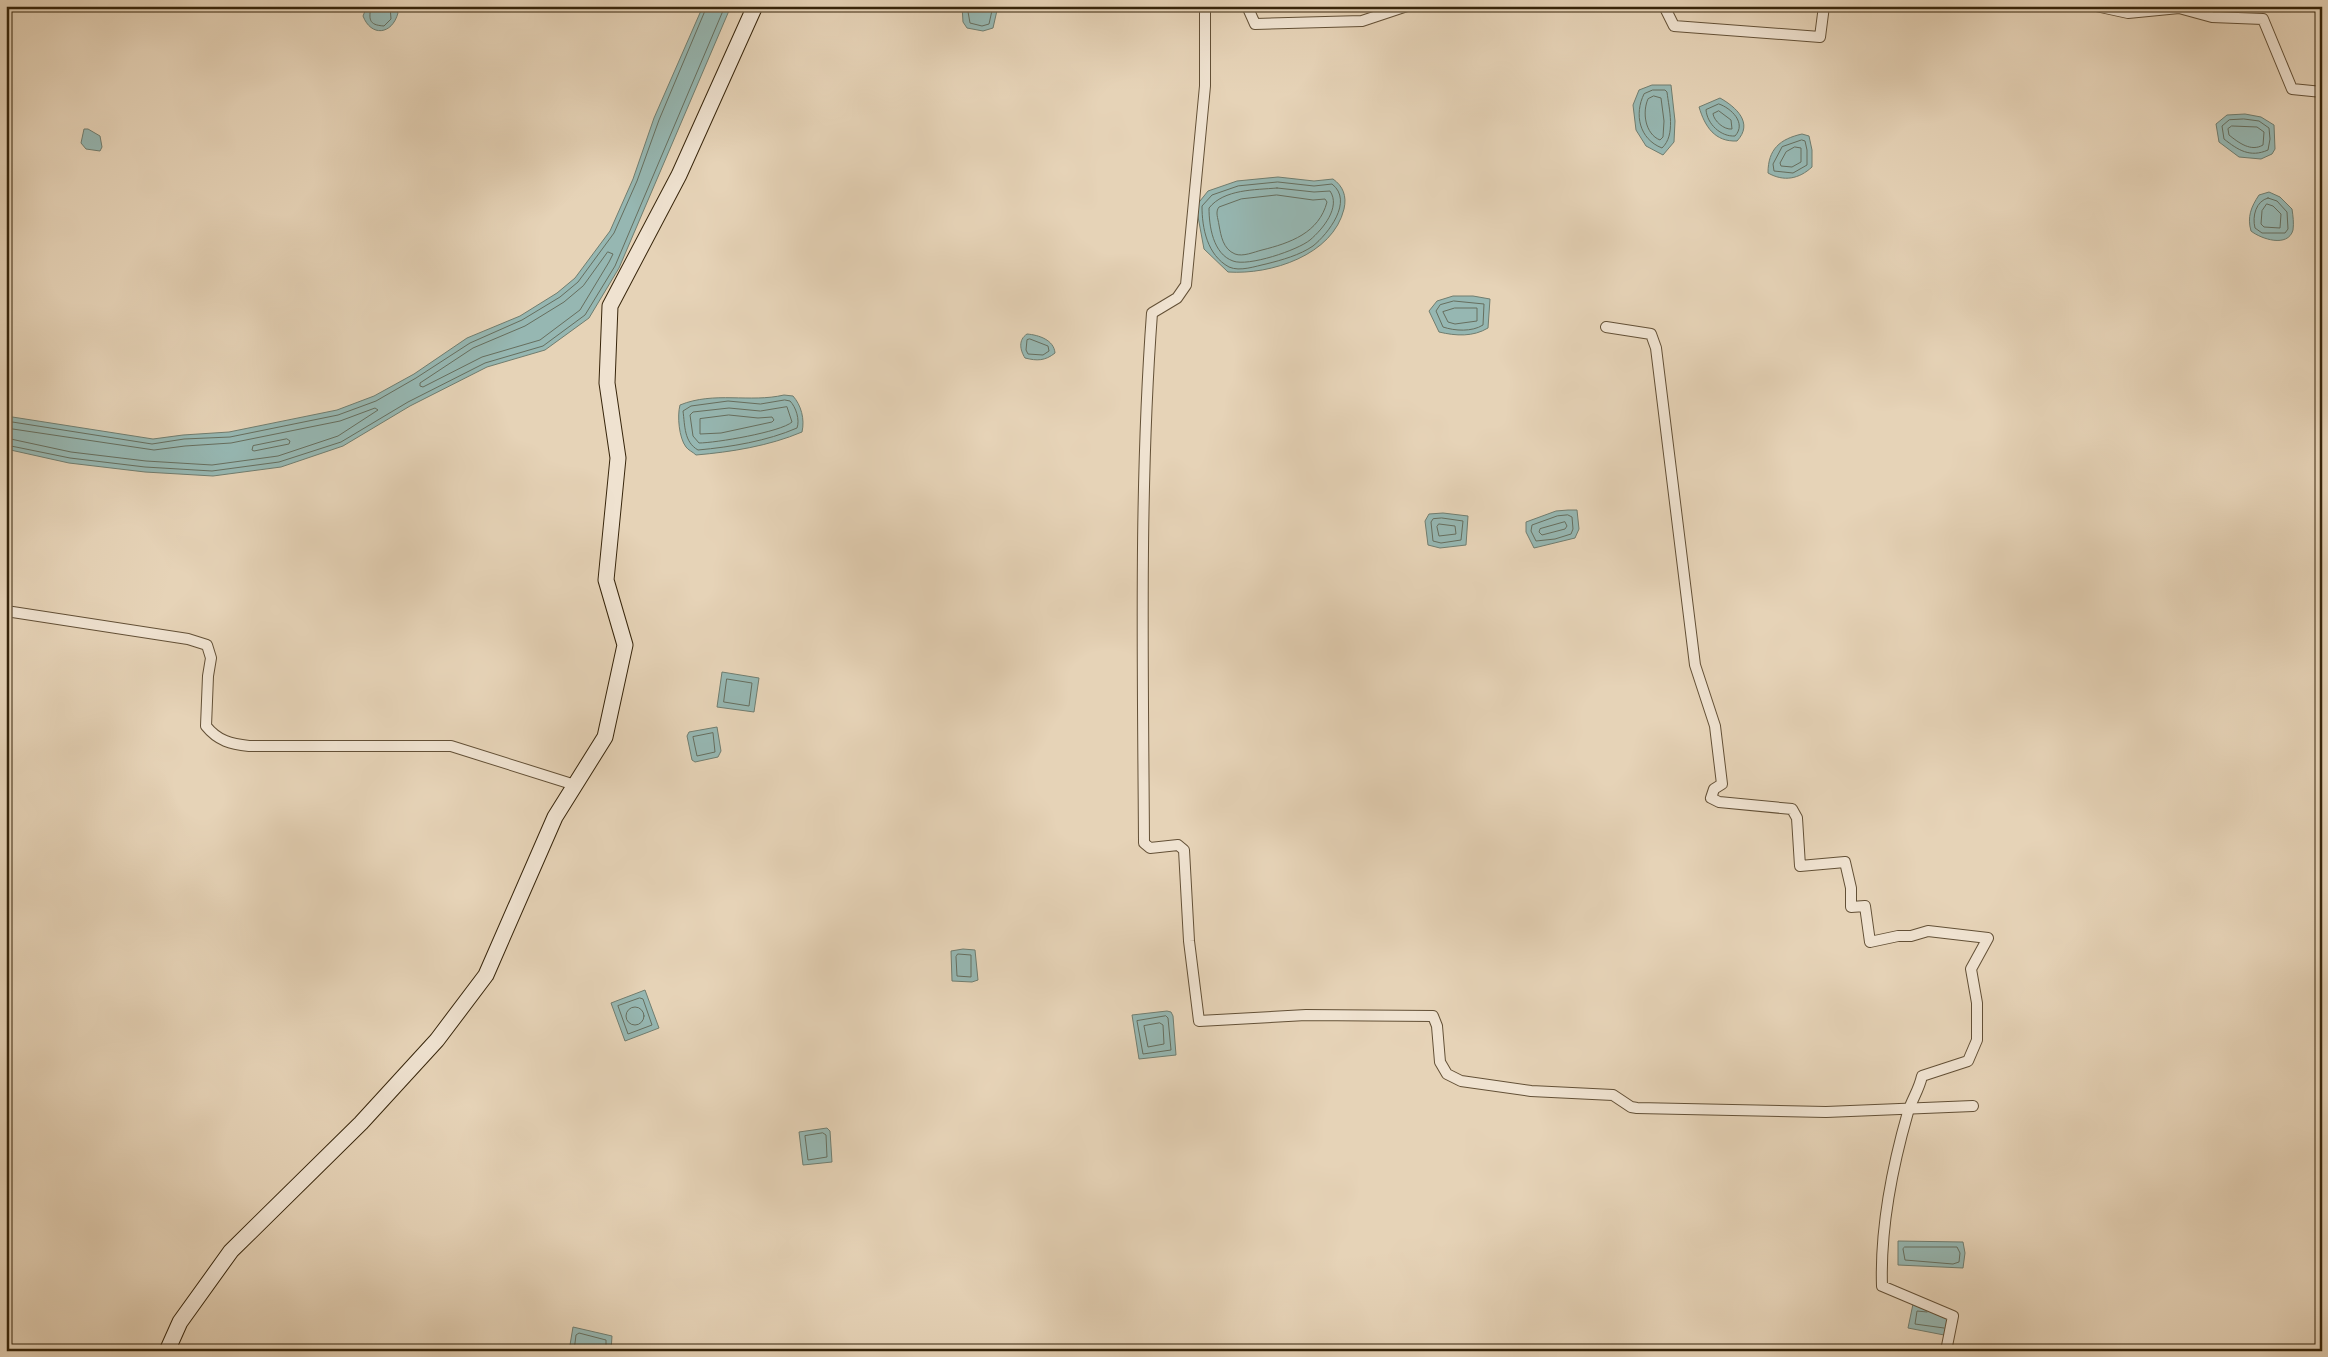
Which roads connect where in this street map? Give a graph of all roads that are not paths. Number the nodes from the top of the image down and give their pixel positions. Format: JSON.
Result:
{"nodes":[{"id":1,"x":755,"y":6,"type":"edge"},
{"id":2,"x":1205,"y":6,"type":"edge"},
{"id":3,"x":1247,"y":6,"type":"edge"},
{"id":4,"x":1407,"y":6,"type":"edge"},
{"id":5,"x":1664,"y":6,"type":"edge"},
{"id":6,"x":1824,"y":6,"type":"edge"},
{"id":7,"x":2096,"y":6,"type":"edge"},
{"id":8,"x":2322,"y":92,"type":"edge"},
{"id":9,"x":1606,"y":327,"type":"dead end"},
{"id":10,"x":6,"y":610,"type":"edge"},
{"id":11,"x":575,"y":785,"type":"junction"},
{"id":12,"x":1973,"y":1106,"type":"dead end"},
{"id":13,"x":1909,"y":1109,"type":"junction"},
{"id":14,"x":167,"y":1351,"type":"edge"},
{"id":15,"x":1946,"y":1351,"type":"edge"}],
"edges":[{"from":1,"to":11,"type":"main road"},
{"from":2,"to":13,"type":"street"},
{"from":3,"to":4,"type":"street"},
{"from":5,"to":6,"type":"street"},
{"from":7,"to":8,"type":"street"},
{"from":9,"to":13,"type":"street"},
{"from":10,"to":11,"type":"street"},
{"from":11,"to":14,"type":"main road"},
{"from":12,"to":13,"type":"street"},
{"from":13,"to":15,"type":"street"}]}
